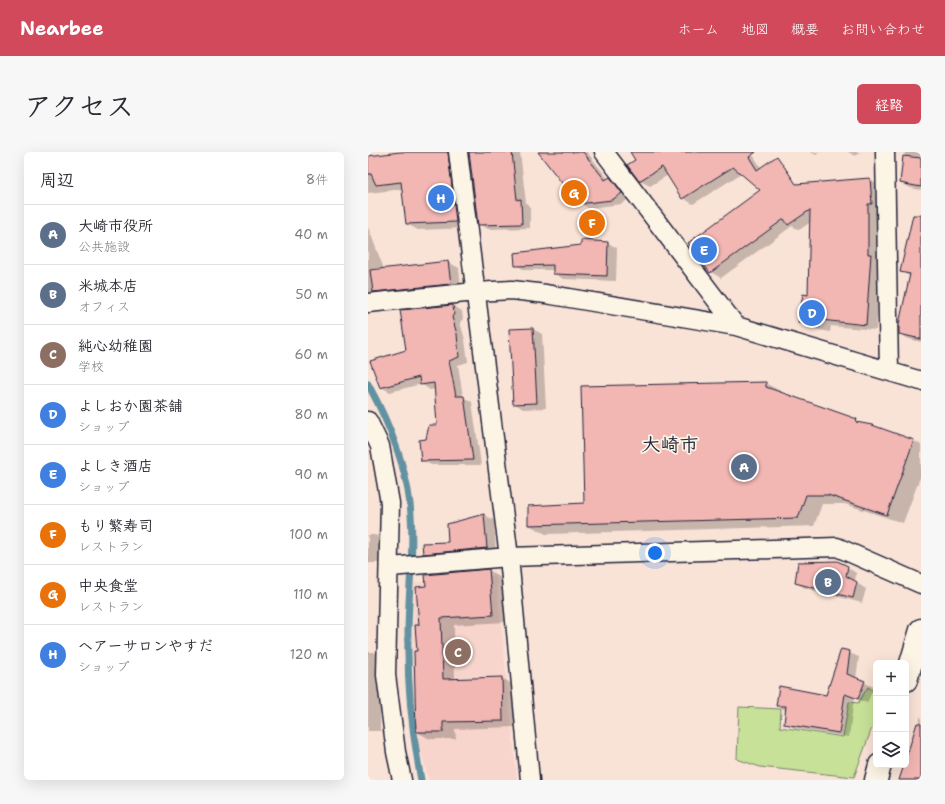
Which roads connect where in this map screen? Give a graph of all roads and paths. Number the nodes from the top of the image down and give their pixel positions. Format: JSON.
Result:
{"nodes":[{"id":1,"x":458,"y":152,"type":"edge"},
{"id":2,"x":604,"y":152,"type":"edge"},
{"id":3,"x":885,"y":152,"type":"edge"},
{"id":4,"x":475,"y":292,"type":"junction"},
{"id":5,"x":368,"y":303,"type":"edge"},
{"id":6,"x":736,"y":326,"type":"junction"},
{"id":7,"x":889,"y":371,"type":"junction"},
{"id":8,"x":921,"y":381,"type":"edge"},
{"id":9,"x":368,"y":421,"type":"edge"},
{"id":10,"x":509,"y":557,"type":"junction"},
{"id":11,"x":396,"y":566,"type":"junction"},
{"id":12,"x":921,"y":584,"type":"edge"},
{"id":13,"x":921,"y":630,"type":"edge"},
{"id":14,"x":909,"y":670,"type":"edge"},
{"id":15,"x":879,"y":768,"type":"edge"},
{"id":16,"x":402,"y":780,"type":"edge"},
{"id":17,"x":530,"y":780,"type":"edge"},
{"id":18,"x":876,"y":780,"type":"edge"}],
"edges":[{"from":1,"to":4,"type":"street"},
{"from":2,"to":6,"type":"street"},
{"from":3,"to":7,"type":"street"},
{"from":4,"to":5,"type":"street"},
{"from":4,"to":6,"type":"street"},
{"from":4,"to":10,"type":"street"},
{"from":6,"to":7,"type":"street"},
{"from":7,"to":8,"type":"street"},
{"from":9,"to":11,"type":"street"},
{"from":10,"to":11,"type":"street"},
{"from":10,"to":12,"type":"street"},
{"from":10,"to":17,"type":"street"},
{"from":11,"to":16,"type":"street"},
{"from":13,"to":14,"type":"street"},
{"from":15,"to":18,"type":"street"}]}
